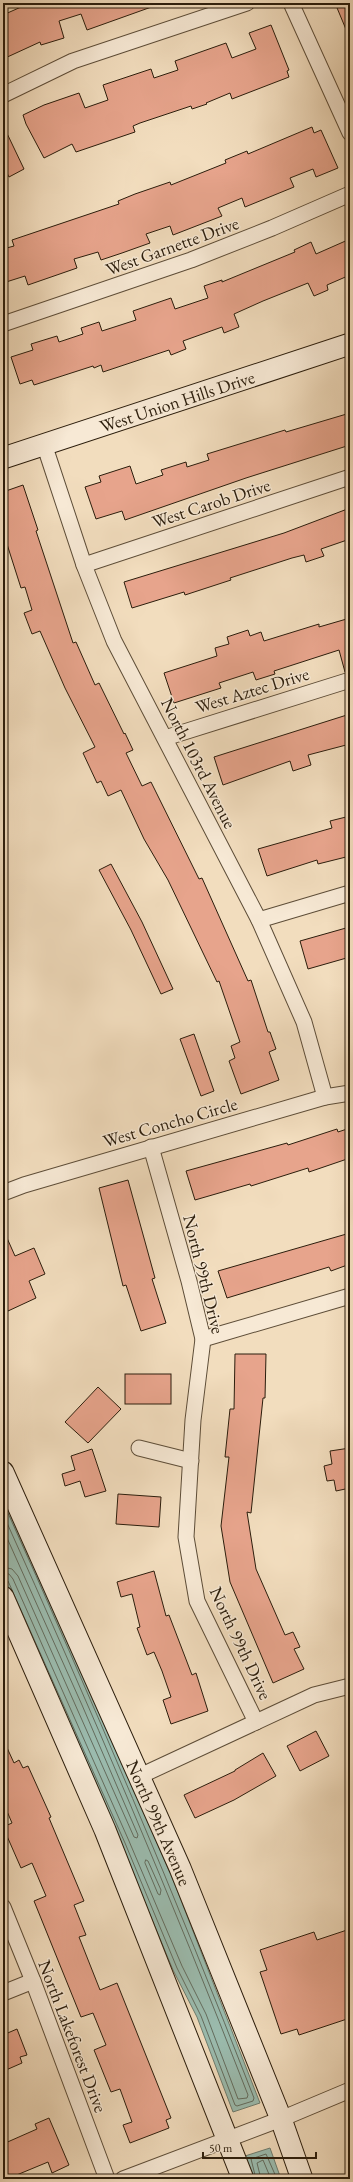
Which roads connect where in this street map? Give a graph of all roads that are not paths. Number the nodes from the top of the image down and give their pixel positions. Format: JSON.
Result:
{"nodes":[{"id":1,"x":247,"y":3,"type":"edge"},
{"id":2,"x":291,"y":3,"type":"edge"},
{"id":3,"x":3,"y":95,"type":"edge"},
{"id":4,"x":350,"y":133,"type":"edge"},
{"id":5,"x":350,"y":194,"type":"edge"},
{"id":6,"x":3,"y":324,"type":"edge"},
{"id":7,"x":350,"y":344,"type":"edge"},
{"id":8,"x":44,"y":444,"type":"junction"},
{"id":9,"x":3,"y":458,"type":"edge"},
{"id":10,"x":350,"y":478,"type":"edge"},
{"id":11,"x":84,"y":564,"type":"junction"},
{"id":12,"x":350,"y":680,"type":"edge"},
{"id":13,"x":166,"y":738,"type":"junction"},
{"id":14,"x":350,"y":893,"type":"edge"},
{"id":15,"x":259,"y":920,"type":"junction"},
{"id":16,"x":350,"y":1093,"type":"edge"},
{"id":17,"x":325,"y":1097,"type":"junction"},
{"id":18,"x":151,"y":1147,"type":"junction"},
{"id":19,"x":3,"y":1193,"type":"edge"},
{"id":20,"x":350,"y":1296,"type":"edge"},
{"id":21,"x":203,"y":1339,"type":"junction"},
{"id":22,"x":139,"y":1448,"type":"dead end"},
{"id":23,"x":191,"y":1461,"type":"junction"},
{"id":24,"x":3,"y":1472,"type":"edge"},
{"id":25,"x":3,"y":1597,"type":"edge"},
{"id":26,"x":350,"y":1686,"type":"edge"},
{"id":27,"x":256,"y":1722,"type":"junction"},
{"id":28,"x":140,"y":1776,"type":"junction"},
{"id":29,"x":3,"y":1907,"type":"edge"},
{"id":30,"x":33,"y":1981,"type":"junction"},
{"id":31,"x":3,"y":1993,"type":"edge"},
{"id":32,"x":350,"y":2090,"type":"edge"},
{"id":33,"x":281,"y":2119,"type":"junction"},
{"id":34,"x":228,"y":2139,"type":"junction"},
{"id":35,"x":107,"y":2179,"type":"edge"},
{"id":36,"x":123,"y":2179,"type":"edge"},
{"id":37,"x":243,"y":2179,"type":"edge"},
{"id":38,"x":302,"y":2179,"type":"edge"}],
"edges":[{"from":1,"to":3,"type":"street"},
{"from":2,"to":4,"type":"street"},
{"from":5,"to":6,"type":"street","name":"West Garnette Drive"},
{"from":7,"to":8,"type":"main road","name":"West Union Hills Drive"},
{"from":8,"to":9,"type":"main road","name":"West Union Hills Drive"},
{"from":8,"to":11,"type":"street","name":"North 103rd Avenue"},
{"from":10,"to":11,"type":"street","name":"West Carob Drive"},
{"from":11,"to":13,"type":"street","name":"North 103rd Avenue"},
{"from":12,"to":13,"type":"street","name":"West Aztec Drive"},
{"from":13,"to":15,"type":"street","name":"North 103rd Avenue"},
{"from":14,"to":15,"type":"street"},
{"from":15,"to":17,"type":"street","name":"North 103rd Avenue"},
{"from":16,"to":17,"type":"street","name":"West Concho Circle"},
{"from":17,"to":18,"type":"street","name":"West Concho Circle"},
{"from":18,"to":19,"type":"street","name":"West Concho Circle"},
{"from":18,"to":21,"type":"street","name":"North 99th Drive"},
{"from":20,"to":21,"type":"street"},
{"from":21,"to":23,"type":"street","name":"North 99th Drive"},
{"from":22,"to":23,"type":"street"},
{"from":23,"to":27,"type":"street","name":"North 99th Drive"},
{"from":24,"to":28,"type":"main road","name":"North 99th Avenue"},
{"from":25,"to":34,"type":"main road"},
{"from":26,"to":27,"type":"street"},
{"from":27,"to":28,"type":"street"},
{"from":28,"to":33,"type":"main road","name":"North 99th Avenue"},
{"from":29,"to":30,"type":"street","name":"North Lakeforest Drive"},
{"from":30,"to":31,"type":"street"},
{"from":30,"to":35,"type":"street","name":"North Lakeforest Drive"},
{"from":32,"to":33,"type":"street"},
{"from":33,"to":34,"type":"street"},
{"from":33,"to":38,"type":"main road","name":"North 99th Avenue"},
{"from":34,"to":36,"type":"street"},
{"from":34,"to":37,"type":"main road"}]}
